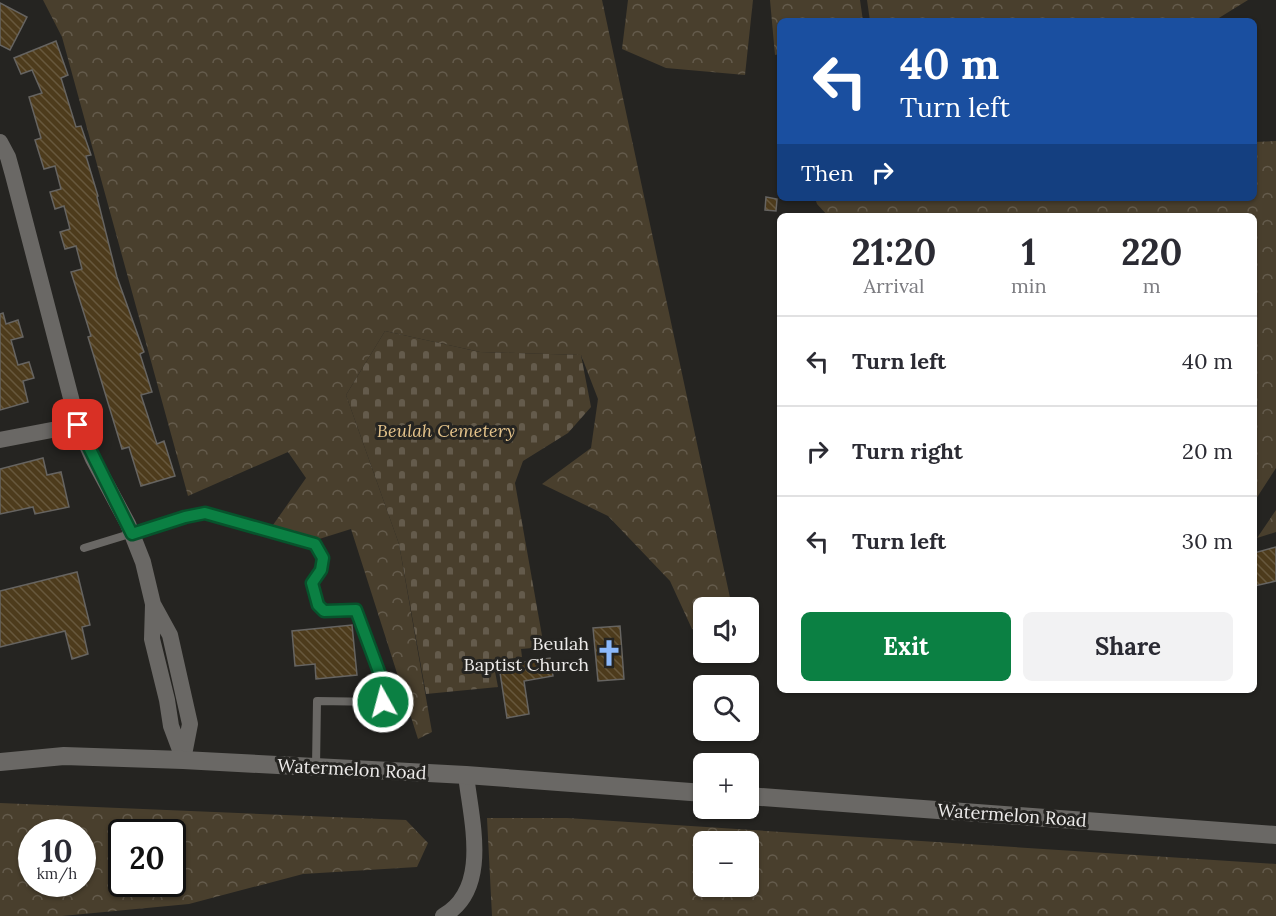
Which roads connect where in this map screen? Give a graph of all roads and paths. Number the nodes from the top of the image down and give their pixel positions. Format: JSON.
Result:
{"nodes":[{"id":1,"x":0,"y":142,"type":"edge"},
{"id":2,"x":78,"y":425,"type":"junction"},
{"id":3,"x":0,"y":440,"type":"edge"},
{"id":4,"x":132,"y":534,"type":"junction"},
{"id":5,"x":84,"y":548,"type":"dead end"},
{"id":6,"x":183,"y":760,"type":"junction"},
{"id":7,"x":0,"y":762,"type":"edge"},
{"id":8,"x":316,"y":767,"type":"junction"},
{"id":9,"x":466,"y":775,"type":"junction"},
{"id":10,"x":693,"y":792,"type":"edge"},
{"id":11,"x":759,"y":797,"type":"edge"},
{"id":12,"x":1276,"y":835,"type":"edge"},
{"id":13,"x":443,"y":916,"type":"edge"}],
"edges":[{"from":1,"to":2,"type":"street"},
{"from":2,"to":3,"type":"street"},
{"from":2,"to":4,"type":"street"},
{"from":4,"to":5,"type":"lane"},
{"from":4,"to":6,"type":"street"},
{"from":4,"to":8,"type":"lane"},
{"from":6,"to":7,"type":"main road","name":"Watermelon Road"},
{"from":6,"to":8,"type":"main road","name":"Watermelon Road"},
{"from":8,"to":9,"type":"main road","name":"Watermelon Road"},
{"from":9,"to":10,"type":"main road","name":"Watermelon Road"},
{"from":9,"to":13,"type":"street"},
{"from":11,"to":12,"type":"main road","name":"Watermelon Road"}]}
